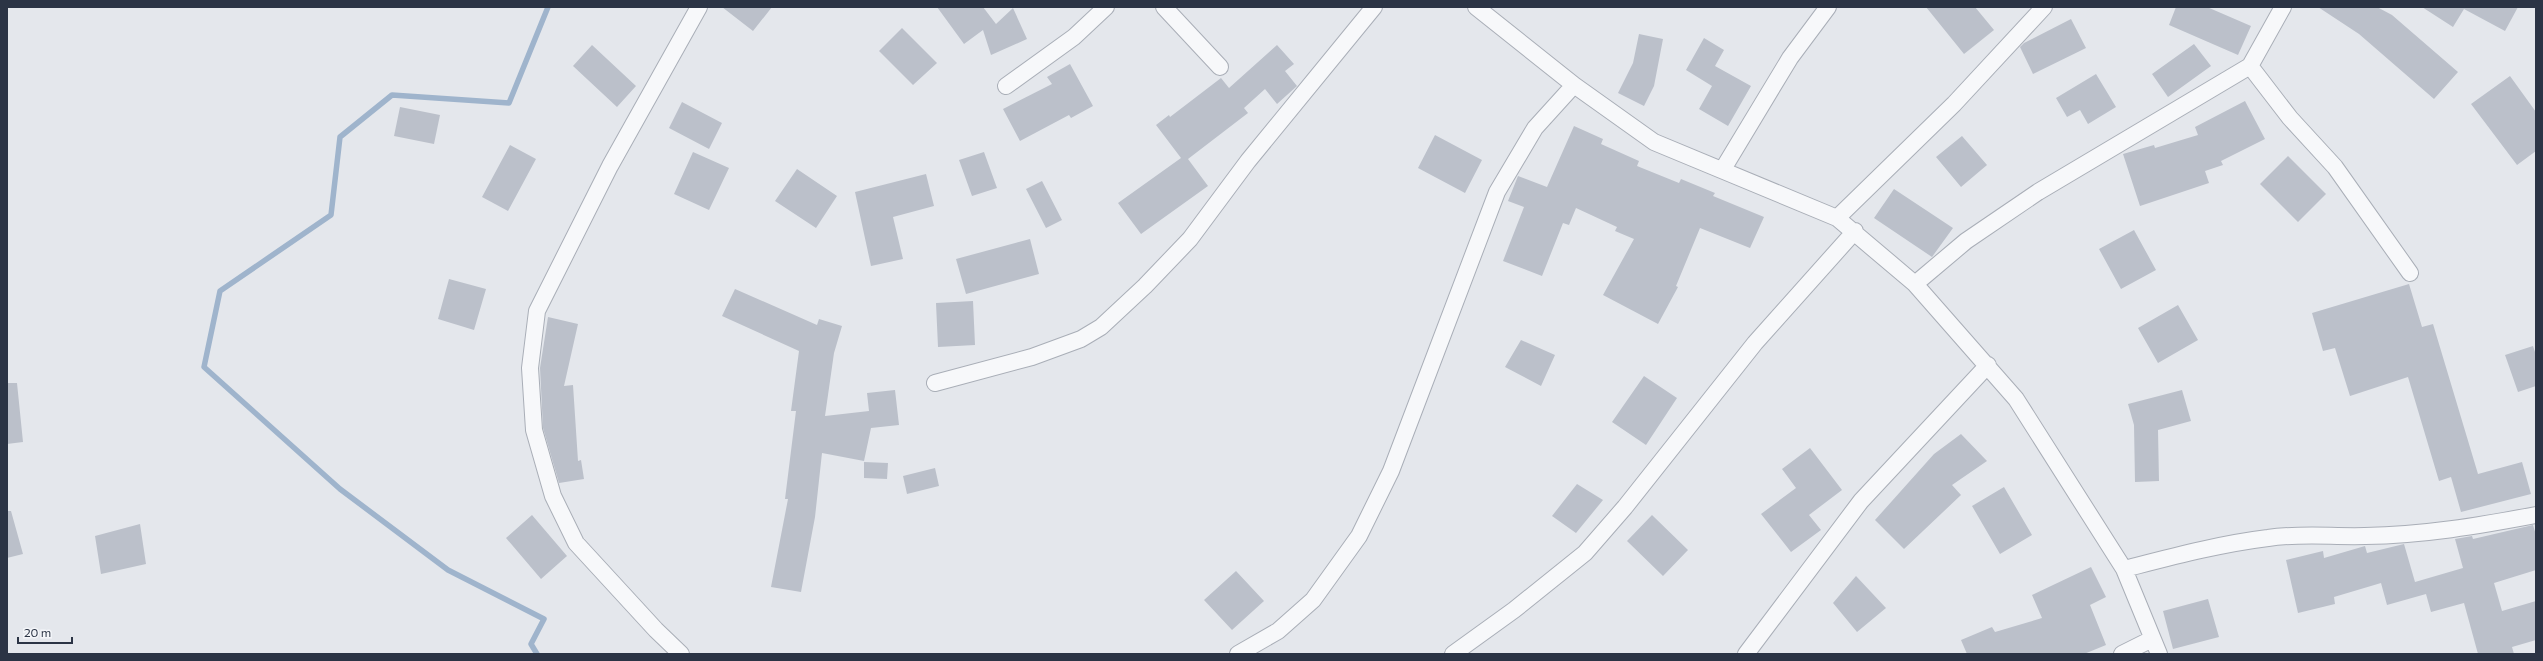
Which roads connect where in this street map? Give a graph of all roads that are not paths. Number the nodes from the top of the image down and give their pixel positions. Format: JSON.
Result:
{"nodes":[{"id":1,"x":699,"y":7,"type":"edge"},
{"id":2,"x":1106,"y":7,"type":"edge"},
{"id":3,"x":1164,"y":7,"type":"edge"},
{"id":4,"x":1374,"y":7,"type":"edge"},
{"id":5,"x":1476,"y":7,"type":"edge"},
{"id":6,"x":1828,"y":7,"type":"edge"},
{"id":7,"x":2044,"y":7,"type":"edge"},
{"id":8,"x":2283,"y":7,"type":"edge"},
{"id":9,"x":2250,"y":66,"type":"junction"},
{"id":10,"x":1220,"y":67,"type":"dead end"},
{"id":11,"x":1574,"y":85,"type":"junction"},
{"id":12,"x":1006,"y":86,"type":"dead end"},
{"id":13,"x":1723,"y":169,"type":"junction"},
{"id":14,"x":1837,"y":218,"type":"junction"},
{"id":15,"x":1855,"y":231,"type":"junction"},
{"id":16,"x":2410,"y":273,"type":"dead end"},
{"id":17,"x":1915,"y":284,"type":"junction"},
{"id":18,"x":1988,"y":365,"type":"junction"},
{"id":19,"x":935,"y":382,"type":"dead end"},
{"id":20,"x":2536,"y":515,"type":"edge"},
{"id":21,"x":2124,"y":569,"type":"junction"},
{"id":22,"x":2152,"y":639,"type":"junction"},
{"id":23,"x":682,"y":654,"type":"edge"},
{"id":24,"x":1238,"y":654,"type":"edge"},
{"id":25,"x":1453,"y":654,"type":"edge"},
{"id":26,"x":1746,"y":654,"type":"edge"},
{"id":27,"x":2122,"y":654,"type":"edge"},
{"id":28,"x":2159,"y":654,"type":"edge"}],
"edges":[{"from":1,"to":23,"type":"street"},
{"from":2,"to":12,"type":"street"},
{"from":3,"to":10,"type":"street"},
{"from":4,"to":19,"type":"street"},
{"from":5,"to":11,"type":"street"},
{"from":6,"to":13,"type":"street"},
{"from":7,"to":14,"type":"street"},
{"from":8,"to":9,"type":"street"},
{"from":9,"to":16,"type":"street"},
{"from":9,"to":17,"type":"street"},
{"from":11,"to":13,"type":"street"},
{"from":11,"to":24,"type":"street"},
{"from":13,"to":14,"type":"street"},
{"from":14,"to":15,"type":"street"},
{"from":15,"to":17,"type":"street"},
{"from":15,"to":25,"type":"street"},
{"from":17,"to":18,"type":"street"},
{"from":18,"to":21,"type":"street"},
{"from":18,"to":26,"type":"street"},
{"from":20,"to":21,"type":"street"},
{"from":21,"to":22,"type":"street"},
{"from":22,"to":27,"type":"street"},
{"from":22,"to":28,"type":"street"}]}
